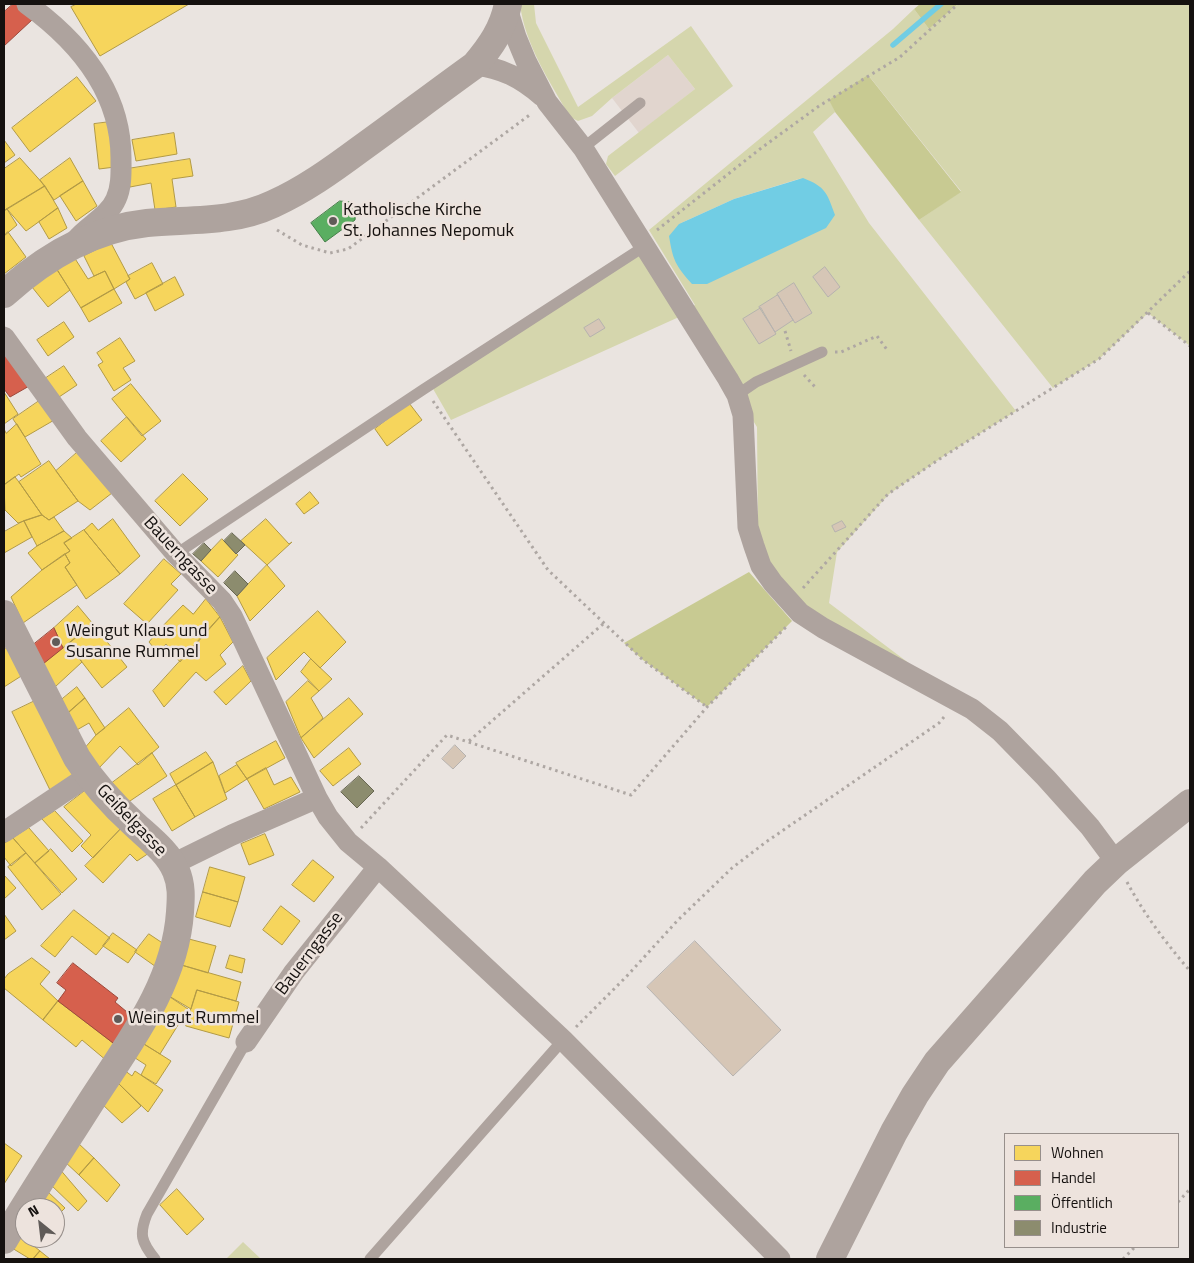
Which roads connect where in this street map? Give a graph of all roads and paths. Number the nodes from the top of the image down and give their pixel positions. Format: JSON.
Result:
{"nodes":[{"id":1,"x":27,"y":4,"type":"edge"},
{"id":2,"x":958,"y":4,"type":"edge"},
{"id":3,"x":508,"y":6,"type":"edge"},
{"id":4,"x":475,"y":66,"type":"junction"},
{"id":5,"x":547,"y":102,"type":"junction"},
{"id":6,"x":640,"y":103,"type":"dead end"},
{"id":7,"x":583,"y":148,"type":"junction"},
{"id":8,"x":277,"y":230,"type":"dead end"},
{"id":9,"x":73,"y":244,"type":"junction"},
{"id":10,"x":644,"y":244,"type":"junction"},
{"id":11,"x":1190,"y":271,"type":"edge"},
{"id":12,"x":4,"y":294,"type":"edge"},
{"id":13,"x":1148,"y":313,"type":"junction"},
{"id":14,"x":4,"y":337,"type":"edge"},
{"id":15,"x":1190,"y":346,"type":"edge"},
{"id":16,"x":888,"y":351,"type":"dead end"},
{"id":17,"x":822,"y":352,"type":"joint"},
{"id":18,"x":424,"y":389,"type":"junction"},
{"id":19,"x":736,"y":395,"type":"junction"},
{"id":20,"x":176,"y":554,"type":"junction"},
{"id":21,"x":795,"y":608,"type":"junction"},
{"id":22,"x":4,"y":614,"type":"edge"},
{"id":23,"x":603,"y":624,"type":"junction"},
{"id":24,"x":958,"y":701,"type":"junction"},
{"id":25,"x":707,"y":706,"type":"junction"},
{"id":26,"x":469,"y":741,"type":"junction"},
{"id":27,"x":88,"y":776,"type":"junction"},
{"id":28,"x":317,"y":798,"type":"junction"},
{"id":29,"x":1190,"y":802,"type":"edge"},
{"id":30,"x":4,"y":832,"type":"edge"},
{"id":31,"x":348,"y":842,"type":"junction"},
{"id":32,"x":1116,"y":862,"type":"junction"},
{"id":33,"x":172,"y":864,"type":"junction"},
{"id":34,"x":383,"y":873,"type":"junction"},
{"id":35,"x":1190,"y":971,"type":"edge"},
{"id":36,"x":563,"y":1040,"type":"junction"},
{"id":37,"x":246,"y":1042,"type":"joint"},
{"id":38,"x":1190,"y":1189,"type":"edge"},
{"id":39,"x":1179,"y":1201,"type":"edge"},
{"id":40,"x":4,"y":1240,"type":"edge"},
{"id":41,"x":1134,"y":1248,"type":"edge"},
{"id":42,"x":155,"y":1259,"type":"edge"},
{"id":43,"x":370,"y":1259,"type":"edge"},
{"id":44,"x":780,"y":1259,"type":"edge"},
{"id":45,"x":830,"y":1259,"type":"edge"},
{"id":46,"x":1123,"y":1259,"type":"edge"}],
"edges":[{"from":1,"to":9,"type":"street"},
{"from":2,"to":10,"type":"path"},
{"from":3,"to":4,"type":"street"},
{"from":3,"to":5,"type":"street"},
{"from":4,"to":5,"type":"street"},
{"from":4,"to":9,"type":"street"},
{"from":5,"to":7,"type":"street"},
{"from":5,"to":8,"type":"path"},
{"from":6,"to":7,"type":"lane"},
{"from":7,"to":10,"type":"street"},
{"from":9,"to":12,"type":"street"},
{"from":10,"to":18,"type":"lane"},
{"from":10,"to":19,"type":"street"},
{"from":11,"to":13,"type":"path"},
{"from":13,"to":15,"type":"path"},
{"from":13,"to":21,"type":"path"},
{"from":14,"to":20,"type":"street","name":"Bauerngasse"},
{"from":16,"to":17,"type":"path"},
{"from":17,"to":19,"type":"lane"},
{"from":18,"to":20,"type":"lane"},
{"from":18,"to":23,"type":"path"},
{"from":19,"to":21,"type":"street"},
{"from":20,"to":28,"type":"street","name":"Bauerngasse"},
{"from":21,"to":24,"type":"street"},
{"from":21,"to":25,"type":"path"},
{"from":22,"to":27,"type":"street","name":"Geißelgasse"},
{"from":23,"to":25,"type":"path"},
{"from":23,"to":26,"type":"path"},
{"from":24,"to":32,"type":"street"},
{"from":24,"to":36,"type":"path"},
{"from":25,"to":26,"type":"path"},
{"from":26,"to":31,"type":"path"},
{"from":27,"to":30,"type":"street"},
{"from":27,"to":33,"type":"street","name":"Geißelgasse"},
{"from":28,"to":31,"type":"street","name":"Bauerngasse"},
{"from":28,"to":33,"type":"street"},
{"from":29,"to":32,"type":"street"},
{"from":31,"to":34,"type":"street","name":"Bauerngasse"},
{"from":32,"to":35,"type":"path"},
{"from":32,"to":45,"type":"street"},
{"from":33,"to":40,"type":"street","name":"Geißelgasse"},
{"from":34,"to":36,"type":"street"},
{"from":34,"to":37,"type":"street","name":"Bauerngasse"},
{"from":36,"to":43,"type":"lane"},
{"from":36,"to":44,"type":"street"},
{"from":37,"to":42,"type":"lane"},
{"from":38,"to":39,"type":"path"},
{"from":41,"to":46,"type":"path"}]}
